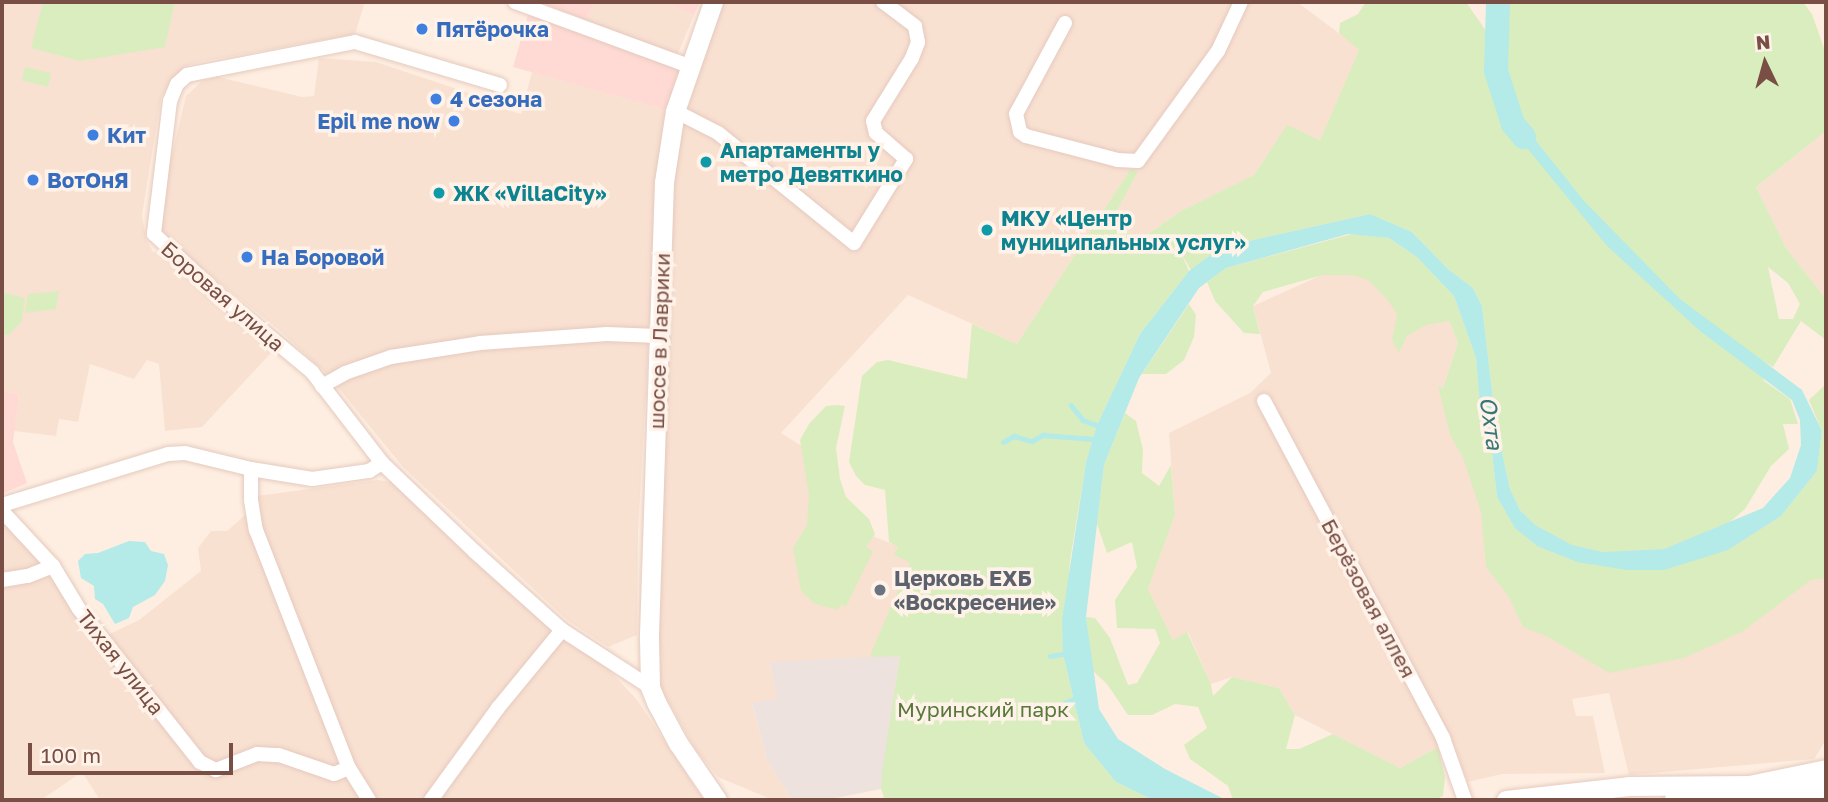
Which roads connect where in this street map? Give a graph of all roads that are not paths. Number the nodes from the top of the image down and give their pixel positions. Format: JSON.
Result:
{"nodes":[{"id":1,"x":713,"y":2,"type":"edge"},
{"id":2,"x":883,"y":2,"type":"edge"},
{"id":3,"x":1241,"y":2,"type":"edge"},
{"id":4,"x":519,"y":4,"type":"edge"},
{"id":5,"x":1065,"y":23,"type":"dead end"},
{"id":6,"x":689,"y":66,"type":"junction"},
{"id":7,"x":500,"y":85,"type":"dead end"},
{"id":8,"x":675,"y":111,"type":"junction"},
{"id":9,"x":658,"y":335,"type":"junction"},
{"id":10,"x":322,"y":386,"type":"junction"},
{"id":11,"x":1264,"y":401,"type":"dead end"},
{"id":12,"x":382,"y":463,"type":"junction"},
{"id":13,"x":251,"y":469,"type":"junction"},
{"id":14,"x":2,"y":505,"type":"edge"},
{"id":15,"x":2,"y":511,"type":"edge"},
{"id":16,"x":53,"y":566,"type":"junction"},
{"id":17,"x":2,"y":580,"type":"edge"},
{"id":18,"x":562,"y":630,"type":"junction"},
{"id":19,"x":650,"y":687,"type":"junction"},
{"id":20,"x":349,"y":768,"type":"junction"},
{"id":21,"x":1826,"y":769,"type":"edge"},
{"id":22,"x":1806,"y":789,"type":"edge"},
{"id":23,"x":1719,"y":795,"type":"edge"},
{"id":24,"x":369,"y":800,"type":"edge"},
{"id":25,"x":431,"y":800,"type":"edge"},
{"id":26,"x":717,"y":800,"type":"edge"},
{"id":27,"x":1465,"y":800,"type":"edge"},
{"id":28,"x":1506,"y":800,"type":"edge"},
{"id":29,"x":1767,"y":800,"type":"edge"}],
"edges":[{"from":1,"to":6,"type":"street","name":"шоссе в Лаврики"},
{"from":2,"to":8,"type":"street"},
{"from":3,"to":5,"type":"street"},
{"from":4,"to":6,"type":"street"},
{"from":6,"to":8,"type":"street","name":"шоссе в Лаврики"},
{"from":7,"to":10,"type":"street","name":"Боровая улица"},
{"from":8,"to":9,"type":"street","name":"шоссе в Лаврики"},
{"from":9,"to":10,"type":"street"},
{"from":9,"to":19,"type":"street","name":"шоссе в Лаврики"},
{"from":10,"to":12,"type":"street","name":"Боровая улица"},
{"from":11,"to":27,"type":"street","name":"Берёзовая аллея"},
{"from":12,"to":13,"type":"street"},
{"from":12,"to":18,"type":"street","name":"Боровая улица"},
{"from":13,"to":14,"type":"street"},
{"from":13,"to":20,"type":"street"},
{"from":15,"to":16,"type":"street","name":"Тихая улица"},
{"from":16,"to":17,"type":"street"},
{"from":16,"to":20,"type":"street","name":"Тихая улица"},
{"from":18,"to":19,"type":"street","name":"Боровая улица"},
{"from":18,"to":25,"type":"street"},
{"from":19,"to":26,"type":"street"},
{"from":20,"to":24,"type":"street"},
{"from":21,"to":22,"type":"street"},
{"from":22,"to":23,"type":"street"},
{"from":22,"to":29,"type":"street"},
{"from":23,"to":28,"type":"street"},
{"from":23,"to":29,"type":"street"}]}
